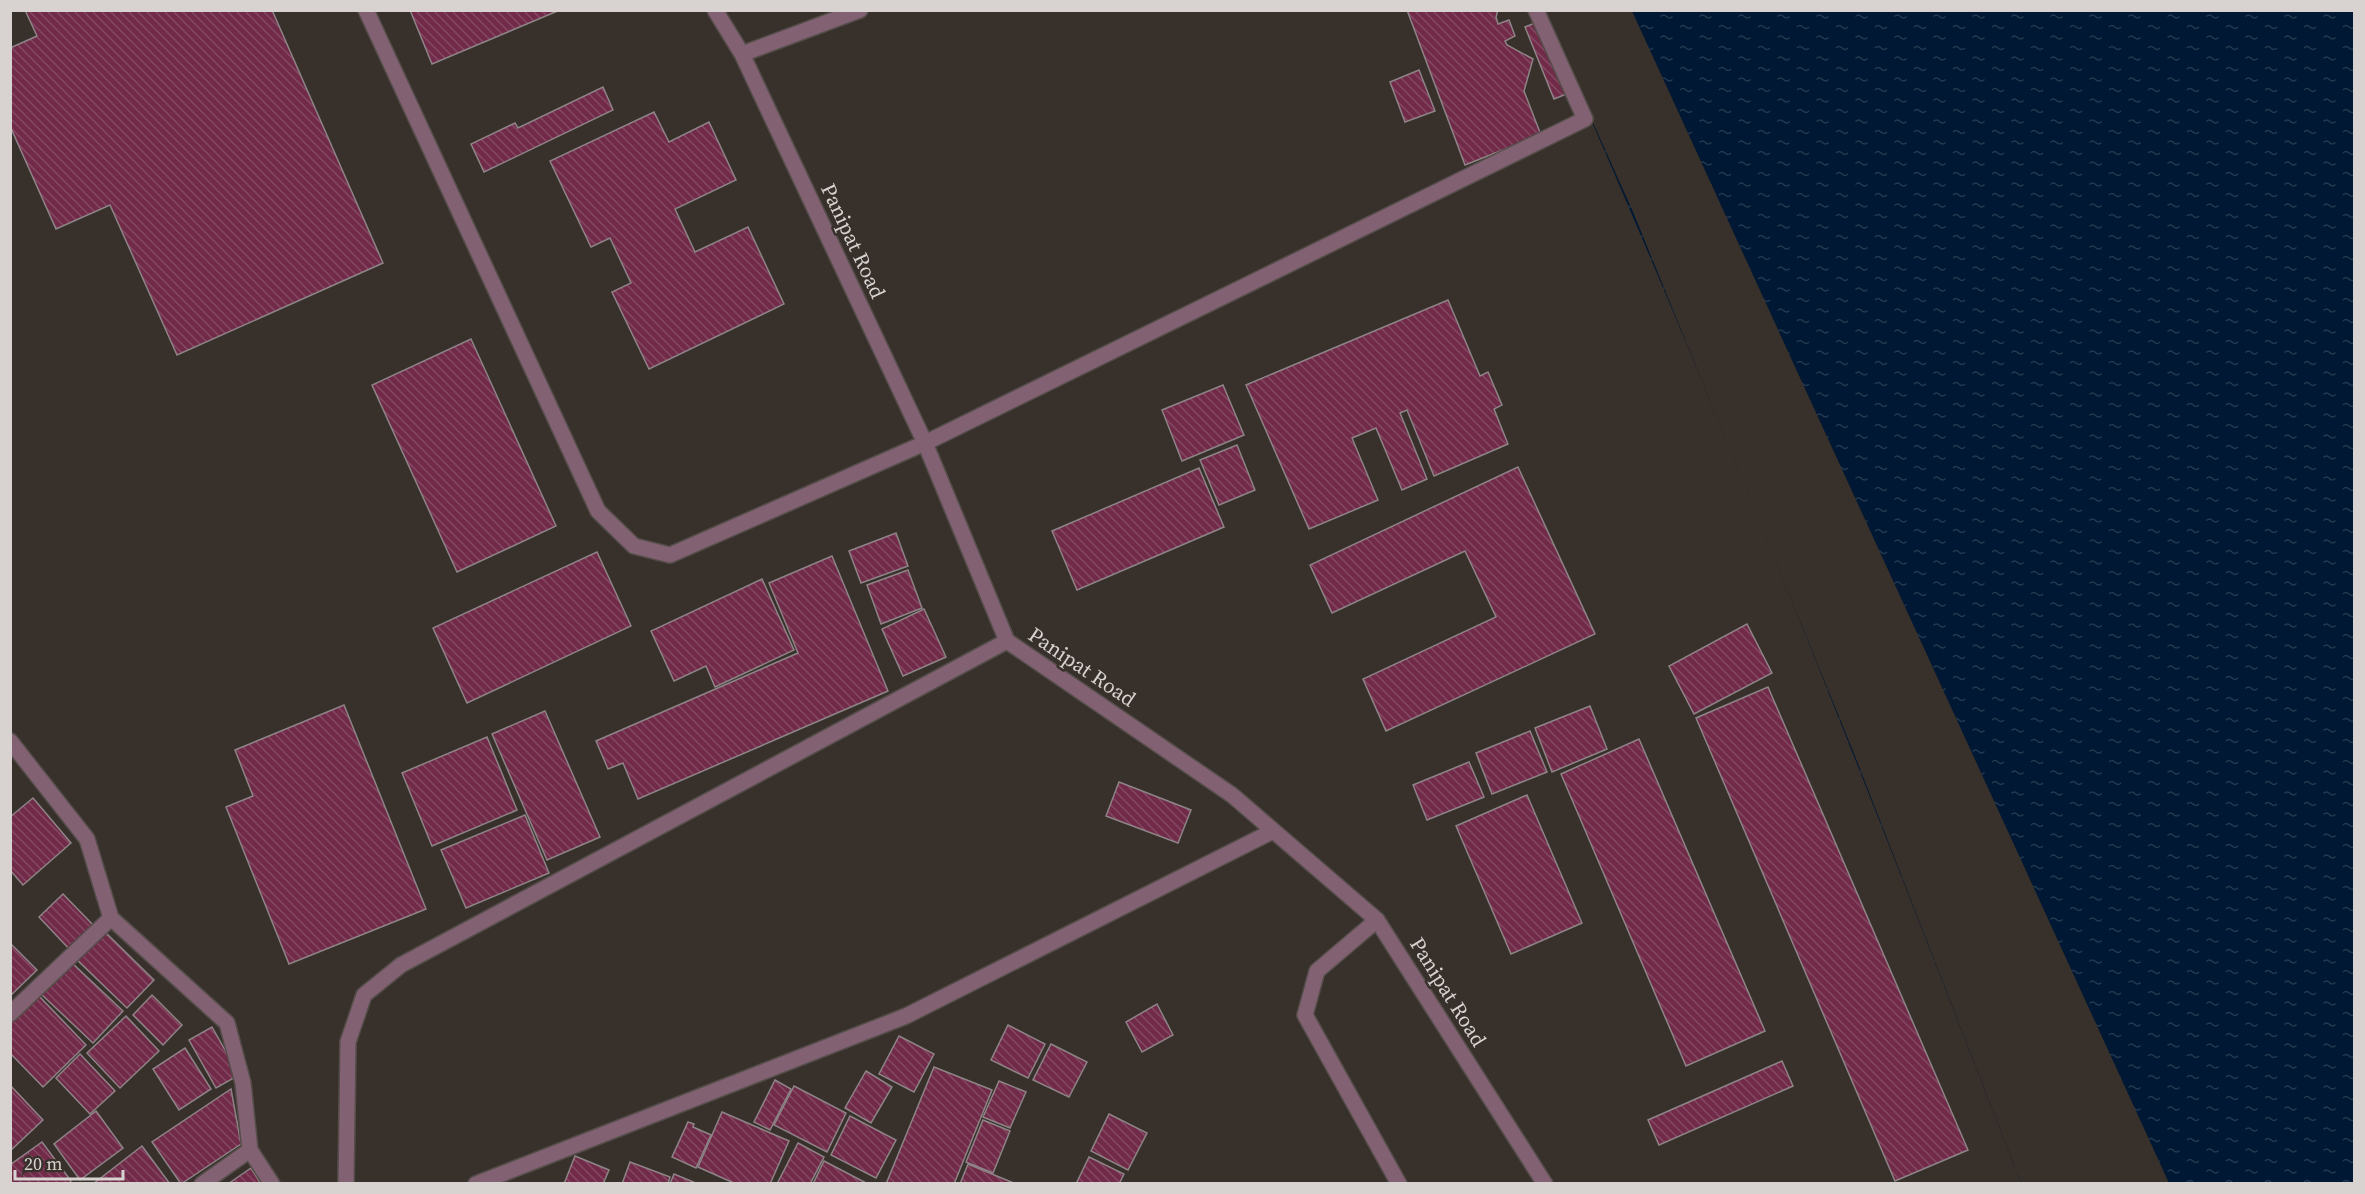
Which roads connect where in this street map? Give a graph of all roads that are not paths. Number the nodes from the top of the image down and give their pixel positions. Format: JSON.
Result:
{"nodes":[{"id":1,"x":366,"y":10,"type":"edge"},
{"id":2,"x":715,"y":10,"type":"edge"},
{"id":3,"x":860,"y":10,"type":"edge"},
{"id":4,"x":1536,"y":10,"type":"edge"},
{"id":5,"x":742,"y":54,"type":"junction"},
{"id":6,"x":925,"y":443,"type":"junction"},
{"id":7,"x":1007,"y":641,"type":"junction"},
{"id":8,"x":10,"y":741,"type":"edge"},
{"id":9,"x":1273,"y":831,"type":"junction"},
{"id":10,"x":111,"y":918,"type":"junction"},
{"id":11,"x":1377,"y":920,"type":"junction"},
{"id":12,"x":10,"y":1014,"type":"edge"},
{"id":13,"x":250,"y":1150,"type":"junction"},
{"id":14,"x":202,"y":1184,"type":"edge"},
{"id":15,"x":272,"y":1184,"type":"edge"},
{"id":16,"x":346,"y":1184,"type":"edge"},
{"id":17,"x":476,"y":1184,"type":"edge"},
{"id":18,"x":1399,"y":1184,"type":"edge"},
{"id":19,"x":1545,"y":1184,"type":"edge"}],
"edges":[{"from":1,"to":6,"type":"street"},
{"from":2,"to":5,"type":"street","name":"Panipat Road"},
{"from":3,"to":5,"type":"street"},
{"from":4,"to":6,"type":"street"},
{"from":5,"to":6,"type":"street","name":"Panipat Road"},
{"from":6,"to":7,"type":"street","name":"Panipat Road"},
{"from":7,"to":9,"type":"street","name":"Panipat Road"},
{"from":7,"to":16,"type":"street"},
{"from":8,"to":10,"type":"street"},
{"from":9,"to":11,"type":"street","name":"Panipat Road"},
{"from":9,"to":17,"type":"street"},
{"from":10,"to":12,"type":"street"},
{"from":10,"to":13,"type":"street"},
{"from":11,"to":18,"type":"street"},
{"from":11,"to":19,"type":"street","name":"Panipat Road"},
{"from":13,"to":14,"type":"street"},
{"from":13,"to":15,"type":"street"}]}
